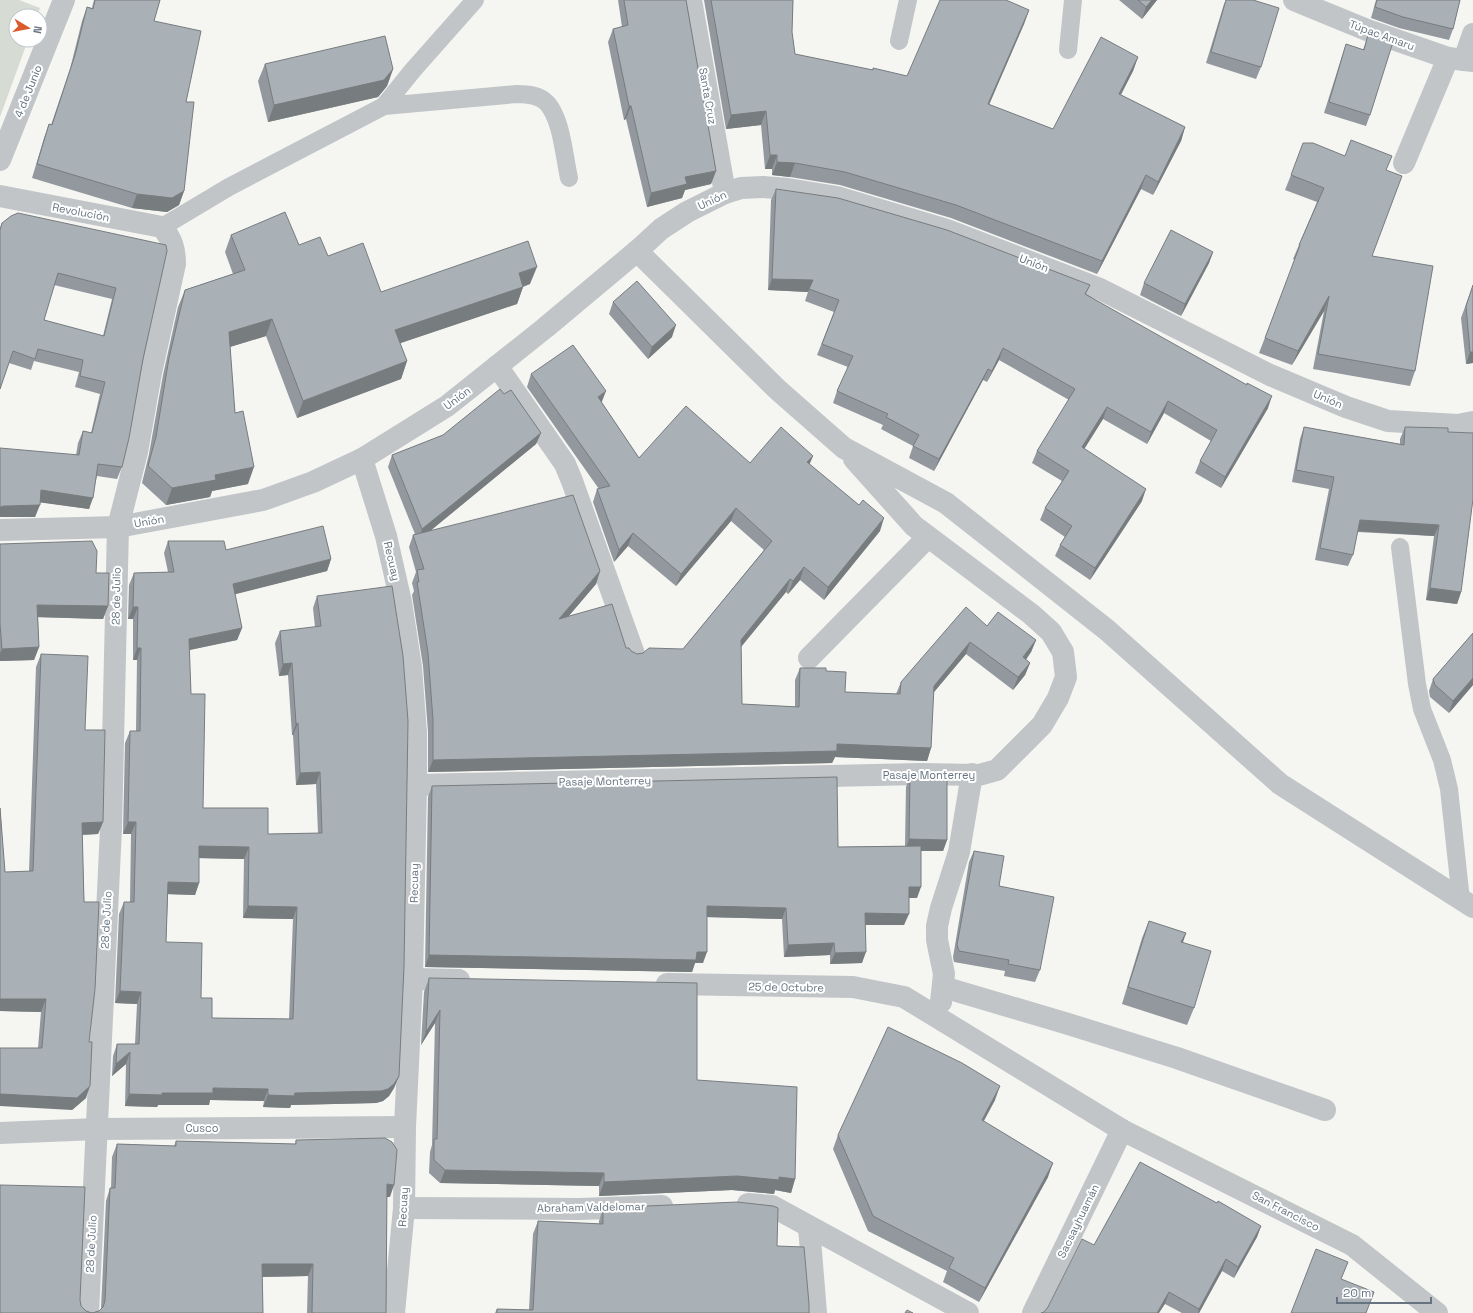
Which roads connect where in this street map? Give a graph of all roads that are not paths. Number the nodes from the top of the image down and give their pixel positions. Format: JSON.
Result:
{"nodes":[{"id":1,"x":64,"y":0,"type":"edge"},
{"id":2,"x":475,"y":0,"type":"edge"},
{"id":3,"x":691,"y":0,"type":"edge"},
{"id":4,"x":908,"y":0,"type":"edge"},
{"id":5,"x":1073,"y":0,"type":"edge"},
{"id":6,"x":1294,"y":0,"type":"edge"},
{"id":7,"x":1473,"y":34,"type":"edge"},
{"id":8,"x":899,"y":41,"type":"dead end"},
{"id":9,"x":1068,"y":50,"type":"dead end"},
{"id":10,"x":1462,"y":60,"type":"edge"},
{"id":11,"x":384,"y":106,"type":"junction"},
{"id":12,"x":0,"y":160,"type":"edge"},
{"id":13,"x":1404,"y":163,"type":"dead end"},
{"id":14,"x":569,"y":178,"type":"dead end"},
{"id":15,"x":725,"y":193,"type":"junction"},
{"id":16,"x":0,"y":196,"type":"edge"},
{"id":17,"x":162,"y":228,"type":"junction"},
{"id":18,"x":637,"y":251,"type":"junction"},
{"id":19,"x":497,"y":366,"type":"junction"},
{"id":20,"x":1473,"y":422,"type":"edge"},
{"id":21,"x":844,"y":448,"type":"junction"},
{"id":22,"x":362,"y":458,"type":"junction"},
{"id":23,"x":118,"y":527,"type":"junction"},
{"id":24,"x":0,"y":530,"type":"edge"},
{"id":25,"x":928,"y":537,"type":"junction"},
{"id":26,"x":1400,"y":547,"type":"dead end"},
{"id":27,"x":634,"y":654,"type":"edge"},
{"id":28,"x":809,"y":658,"type":"dead end"},
{"id":29,"x":972,"y":774,"type":"junction"},
{"id":30,"x":416,"y":785,"type":"junction"},
{"id":31,"x":1467,"y":904,"type":"edge"},
{"id":32,"x":412,"y":979,"type":"junction"},
{"id":33,"x":475,"y":980,"type":"edge"},
{"id":34,"x":649,"y":984,"type":"edge"},
{"id":35,"x":943,"y":987,"type":"junction"},
{"id":36,"x":936,"y":1016,"type":"junction"},
{"id":37,"x":1325,"y":1110,"type":"dead end"},
{"id":38,"x":405,"y":1127,"type":"junction"},
{"id":39,"x":97,"y":1129,"type":"junction"},
{"id":40,"x":1122,"y":1130,"type":"junction"},
{"id":41,"x":0,"y":1133,"type":"edge"},
{"id":42,"x":727,"y":1203,"type":"edge"},
{"id":43,"x":682,"y":1205,"type":"edge"},
{"id":44,"x":404,"y":1208,"type":"junction"},
{"id":45,"x":810,"y":1227,"type":"junction"},
{"id":46,"x":88,"y":1313,"type":"edge"},
{"id":47,"x":394,"y":1313,"type":"edge"},
{"id":48,"x":816,"y":1313,"type":"edge"},
{"id":49,"x":968,"y":1313,"type":"edge"},
{"id":50,"x":1033,"y":1313,"type":"edge"},
{"id":51,"x":1437,"y":1313,"type":"edge"}],
"edges":[{"from":1,"to":12,"type":"street","name":"4 de Junio"},
{"from":2,"to":11,"type":"lane"},
{"from":3,"to":15,"type":"street","name":"Santa Cruz"},
{"from":4,"to":8,"type":"lane"},
{"from":5,"to":9,"type":"lane"},
{"from":6,"to":10,"type":"street","name":"Túpac Amaru"},
{"from":7,"to":10,"type":"street"},
{"from":10,"to":13,"type":"street"},
{"from":11,"to":14,"type":"lane"},
{"from":11,"to":17,"type":"lane"},
{"from":15,"to":18,"type":"street","name":"Unión"},
{"from":15,"to":20,"type":"street","name":"Unión"},
{"from":16,"to":17,"type":"street","name":"Revolución"},
{"from":17,"to":23,"type":"street","name":"28 de Julio"},
{"from":18,"to":19,"type":"street","name":"Unión"},
{"from":18,"to":21,"type":"street"},
{"from":19,"to":22,"type":"street","name":"Unión"},
{"from":19,"to":27,"type":"street"},
{"from":21,"to":25,"type":"street","name":"Pasaje Monterrey"},
{"from":21,"to":31,"type":"street"},
{"from":22,"to":23,"type":"street","name":"Unión"},
{"from":22,"to":30,"type":"street","name":"Recuay"},
{"from":23,"to":24,"type":"street","name":"Unión"},
{"from":23,"to":39,"type":"street","name":"28 de Julio"},
{"from":25,"to":28,"type":"street"},
{"from":25,"to":29,"type":"street","name":"Pasaje Monterrey"},
{"from":26,"to":31,"type":"lane"},
{"from":29,"to":30,"type":"street","name":"Pasaje Monterrey"},
{"from":29,"to":35,"type":"street"},
{"from":30,"to":32,"type":"street","name":"Recuay"},
{"from":32,"to":33,"type":"street"},
{"from":32,"to":38,"type":"street","name":"Recuay"},
{"from":34,"to":36,"type":"street","name":"25 de Octubre"},
{"from":35,"to":36,"type":"street"},
{"from":35,"to":37,"type":"street"},
{"from":36,"to":40,"type":"street","name":"25 de Octubre"},
{"from":38,"to":39,"type":"street","name":"Cusco"},
{"from":38,"to":44,"type":"street","name":"Recuay"},
{"from":39,"to":41,"type":"street","name":"Cusco"},
{"from":39,"to":46,"type":"street","name":"28 de Julio"},
{"from":40,"to":50,"type":"street","name":"Sacsayhuamán"},
{"from":40,"to":51,"type":"street","name":"San Francisco"},
{"from":42,"to":45,"type":"street"},
{"from":43,"to":44,"type":"street","name":"Abraham Valdelomar"},
{"from":44,"to":47,"type":"street","name":"Recuay"},
{"from":45,"to":48,"type":"street"},
{"from":45,"to":49,"type":"street"}]}
